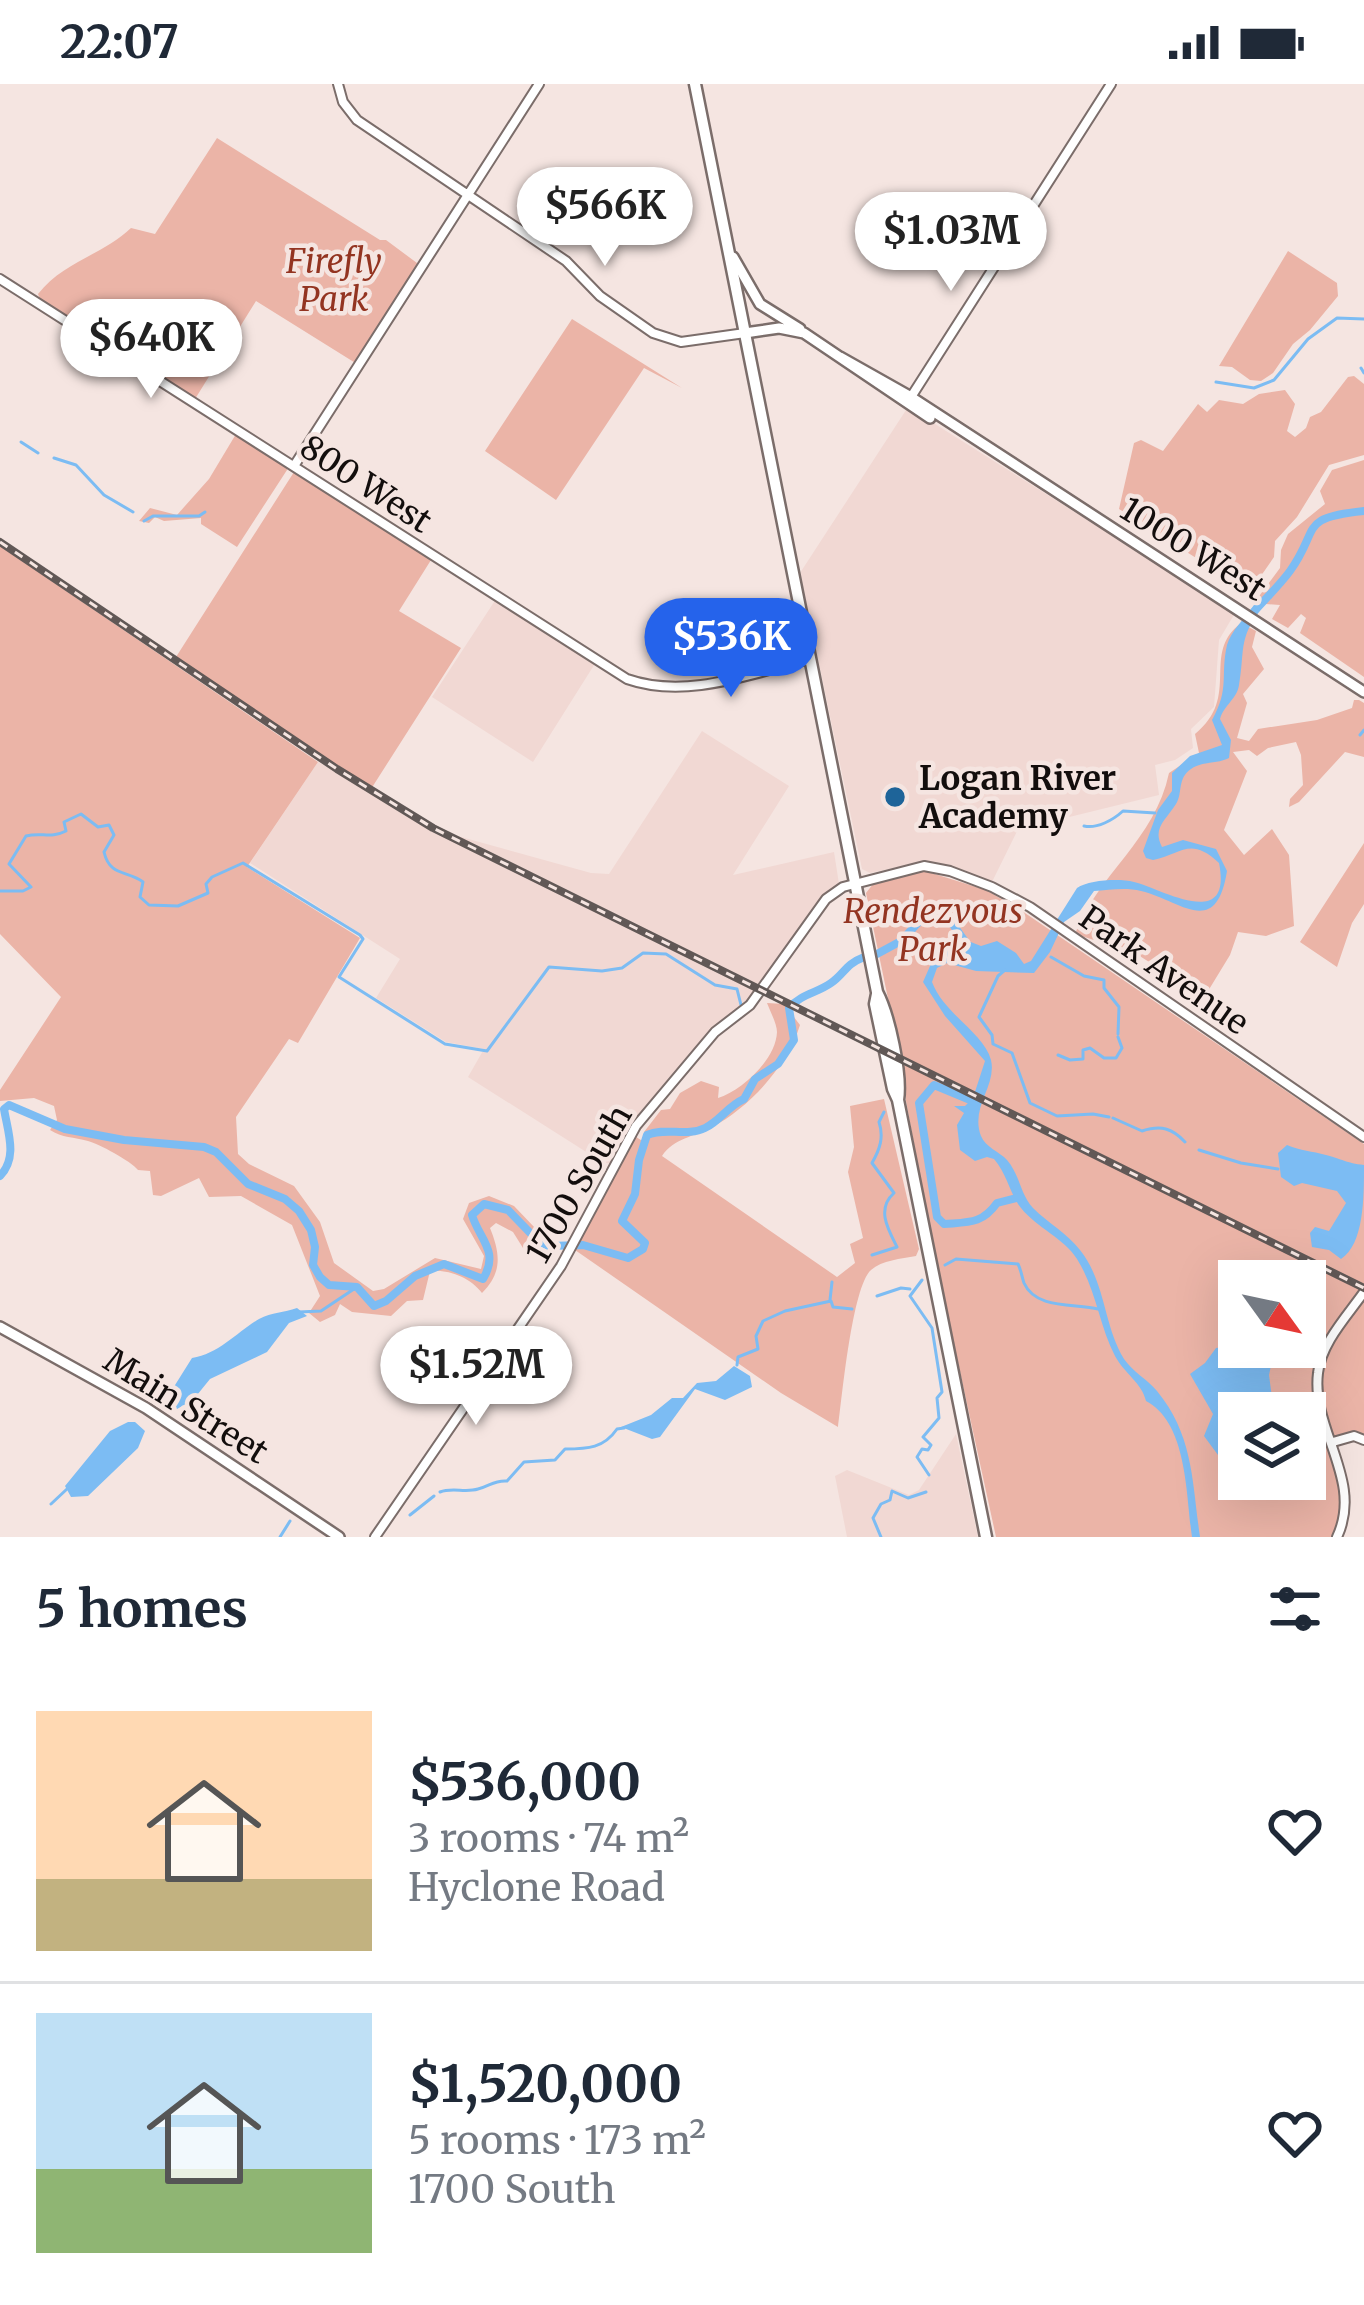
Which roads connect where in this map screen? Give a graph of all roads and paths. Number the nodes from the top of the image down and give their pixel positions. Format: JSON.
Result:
{"nodes":[{"id":1,"x":338,"y":84,"type":"edge"},
{"id":2,"x":539,"y":84,"type":"edge"},
{"id":3,"x":695,"y":84,"type":"edge"},
{"id":4,"x":1111,"y":84,"type":"edge"},
{"id":5,"x":467,"y":198,"type":"junction"},
{"id":6,"x":729,"y":248,"type":"junction"},
{"id":7,"x":0,"y":279,"type":"edge"},
{"id":8,"x":746,"y":333,"type":"junction"},
{"id":9,"x":804,"y":333,"type":"junction"},
{"id":10,"x":840,"y":357,"type":"junction"},
{"id":11,"x":909,"y":400,"type":"junction"},
{"id":12,"x":992,"y":453,"type":"junction"},
{"id":13,"x":293,"y":466,"type":"junction"},
{"id":14,"x":811,"y":659,"type":"junction"},
{"id":15,"x":1364,"y":692,"type":"edge"},
{"id":16,"x":855,"y":884,"type":"junction"},
{"id":17,"x":1364,"y":1137,"type":"edge"},
{"id":18,"x":1364,"y":1292,"type":"edge"},
{"id":19,"x":0,"y":1327,"type":"edge"},
{"id":20,"x":1364,"y":1440,"type":"edge"},
{"id":21,"x":1333,"y":1442,"type":"junction"},
{"id":22,"x":339,"y":1537,"type":"edge"},
{"id":23,"x":375,"y":1537,"type":"edge"},
{"id":24,"x":986,"y":1537,"type":"edge"},
{"id":25,"x":1337,"y":1537,"type":"edge"}],
"edges":[{"from":1,"to":5,"type":"street"},
{"from":2,"to":5,"type":"street"},
{"from":3,"to":6,"type":"highway"},
{"from":4,"to":11,"type":"street"},
{"from":5,"to":8,"type":"street"},
{"from":5,"to":13,"type":"street"},
{"from":6,"to":8,"type":"highway"},
{"from":6,"to":9,"type":"main road","name":"1000 West"},
{"from":7,"to":13,"type":"street","name":"800 West"},
{"from":8,"to":9,"type":"main road"},
{"from":8,"to":14,"type":"highway"},
{"from":9,"to":10,"type":"main road","name":"1000 West"},
{"from":10,"to":11,"type":"main road","name":"1000 West"},
{"from":10,"to":11,"type":"main road","name":"1000 West"},
{"from":11,"to":12,"type":"main road","name":"1000 West"},
{"from":11,"to":12,"type":"main road","name":"1000 West"},
{"from":12,"to":15,"type":"main road","name":"1000 West"},
{"from":13,"to":14,"type":"street","name":"800 West"},
{"from":14,"to":16,"type":"highway"},
{"from":16,"to":17,"type":"street","name":"Park Avenue"},
{"from":16,"to":23,"type":"street","name":"1700 South"},
{"from":16,"to":24,"type":"highway"},
{"from":18,"to":21,"type":"street"},
{"from":19,"to":22,"type":"main road","name":"Main Street"},
{"from":20,"to":21,"type":"street"},
{"from":21,"to":25,"type":"street"}]}
